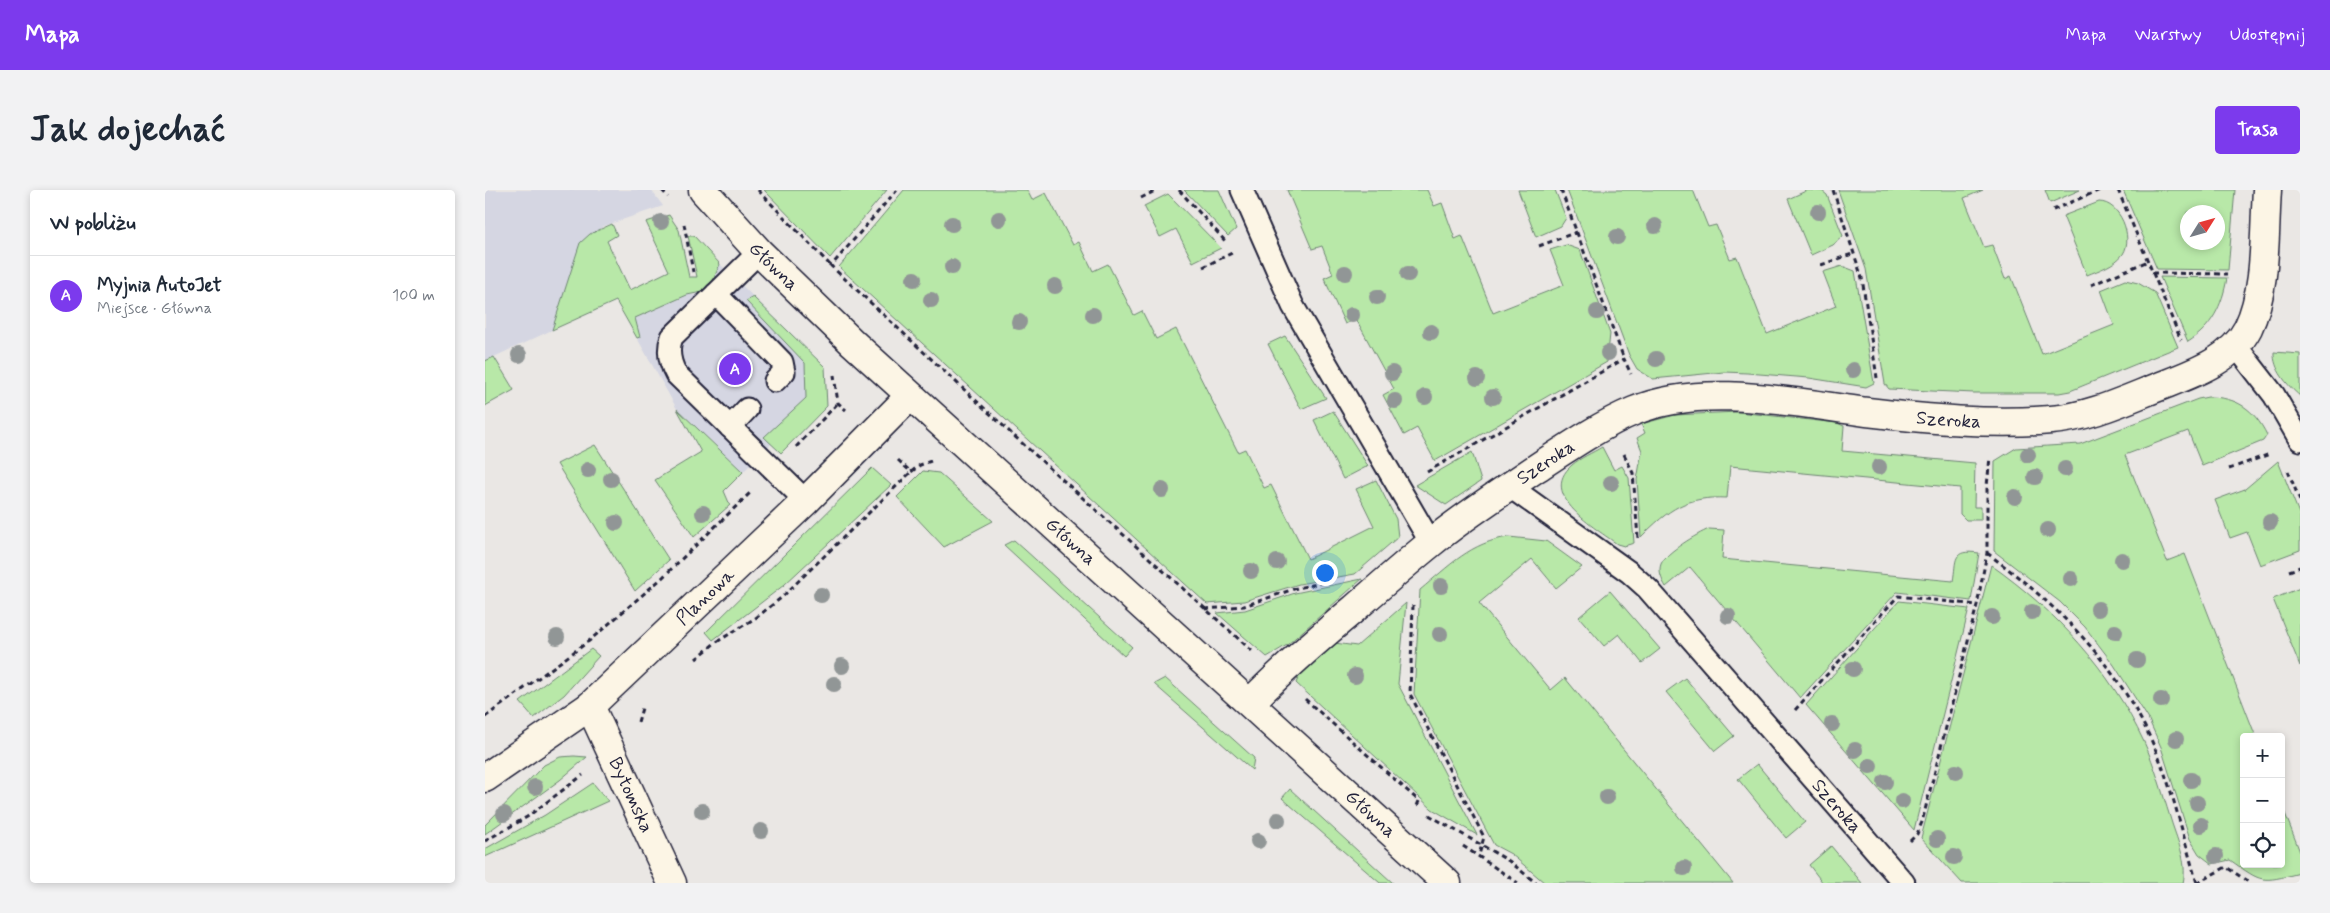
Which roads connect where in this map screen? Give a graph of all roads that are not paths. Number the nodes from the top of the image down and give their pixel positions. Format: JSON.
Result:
{"nodes":[{"id":1,"x":703,"y":190,"type":"edge"},
{"id":2,"x":1242,"y":190,"type":"edge"},
{"id":3,"x":2267,"y":190,"type":"edge"},
{"id":4,"x":759,"y":252,"type":"junction"},
{"id":5,"x":716,"y":294,"type":"junction"},
{"id":6,"x":2236,"y":346,"type":"junction"},
{"id":7,"x":775,"y":381,"type":"dead end"},
{"id":8,"x":911,"y":396,"type":"junction"},
{"id":9,"x":747,"y":409,"type":"dead end"},
{"id":10,"x":730,"y":427,"type":"junction"},
{"id":11,"x":2300,"y":440,"type":"edge"},
{"id":12,"x":1509,"y":486,"type":"junction"},
{"id":13,"x":806,"y":501,"type":"junction"},
{"id":14,"x":1431,"y":542,"type":"junction"},
{"id":15,"x":1250,"y":703,"type":"junction"},
{"id":16,"x":590,"y":706,"type":"junction"},
{"id":17,"x":485,"y":778,"type":"edge"},
{"id":18,"x":672,"y":883,"type":"edge"},
{"id":19,"x":1447,"y":883,"type":"edge"},
{"id":20,"x":1904,"y":883,"type":"edge"}],
"edges":[{"from":1,"to":4,"type":"street","name":"Główna"},
{"from":2,"to":14,"type":"lane"},
{"from":3,"to":6,"type":"street","name":"Szeroka"},
{"from":4,"to":5,"type":"lane"},
{"from":4,"to":8,"type":"street","name":"Główna"},
{"from":5,"to":7,"type":"lane"},
{"from":5,"to":10,"type":"lane"},
{"from":6,"to":11,"type":"lane"},
{"from":6,"to":12,"type":"street","name":"Szeroka"},
{"from":8,"to":13,"type":"street","name":"Planowa"},
{"from":8,"to":15,"type":"street","name":"Główna"},
{"from":9,"to":10,"type":"lane"},
{"from":10,"to":13,"type":"lane"},
{"from":12,"to":14,"type":"street","name":"Szeroka"},
{"from":12,"to":20,"type":"lane","name":"Szeroka"},
{"from":13,"to":16,"type":"street","name":"Planowa"},
{"from":14,"to":15,"type":"street","name":"Szeroka"},
{"from":15,"to":19,"type":"street","name":"Główna"},
{"from":16,"to":17,"type":"street","name":"Planowa"},
{"from":16,"to":18,"type":"street","name":"Bytomska"}]}
